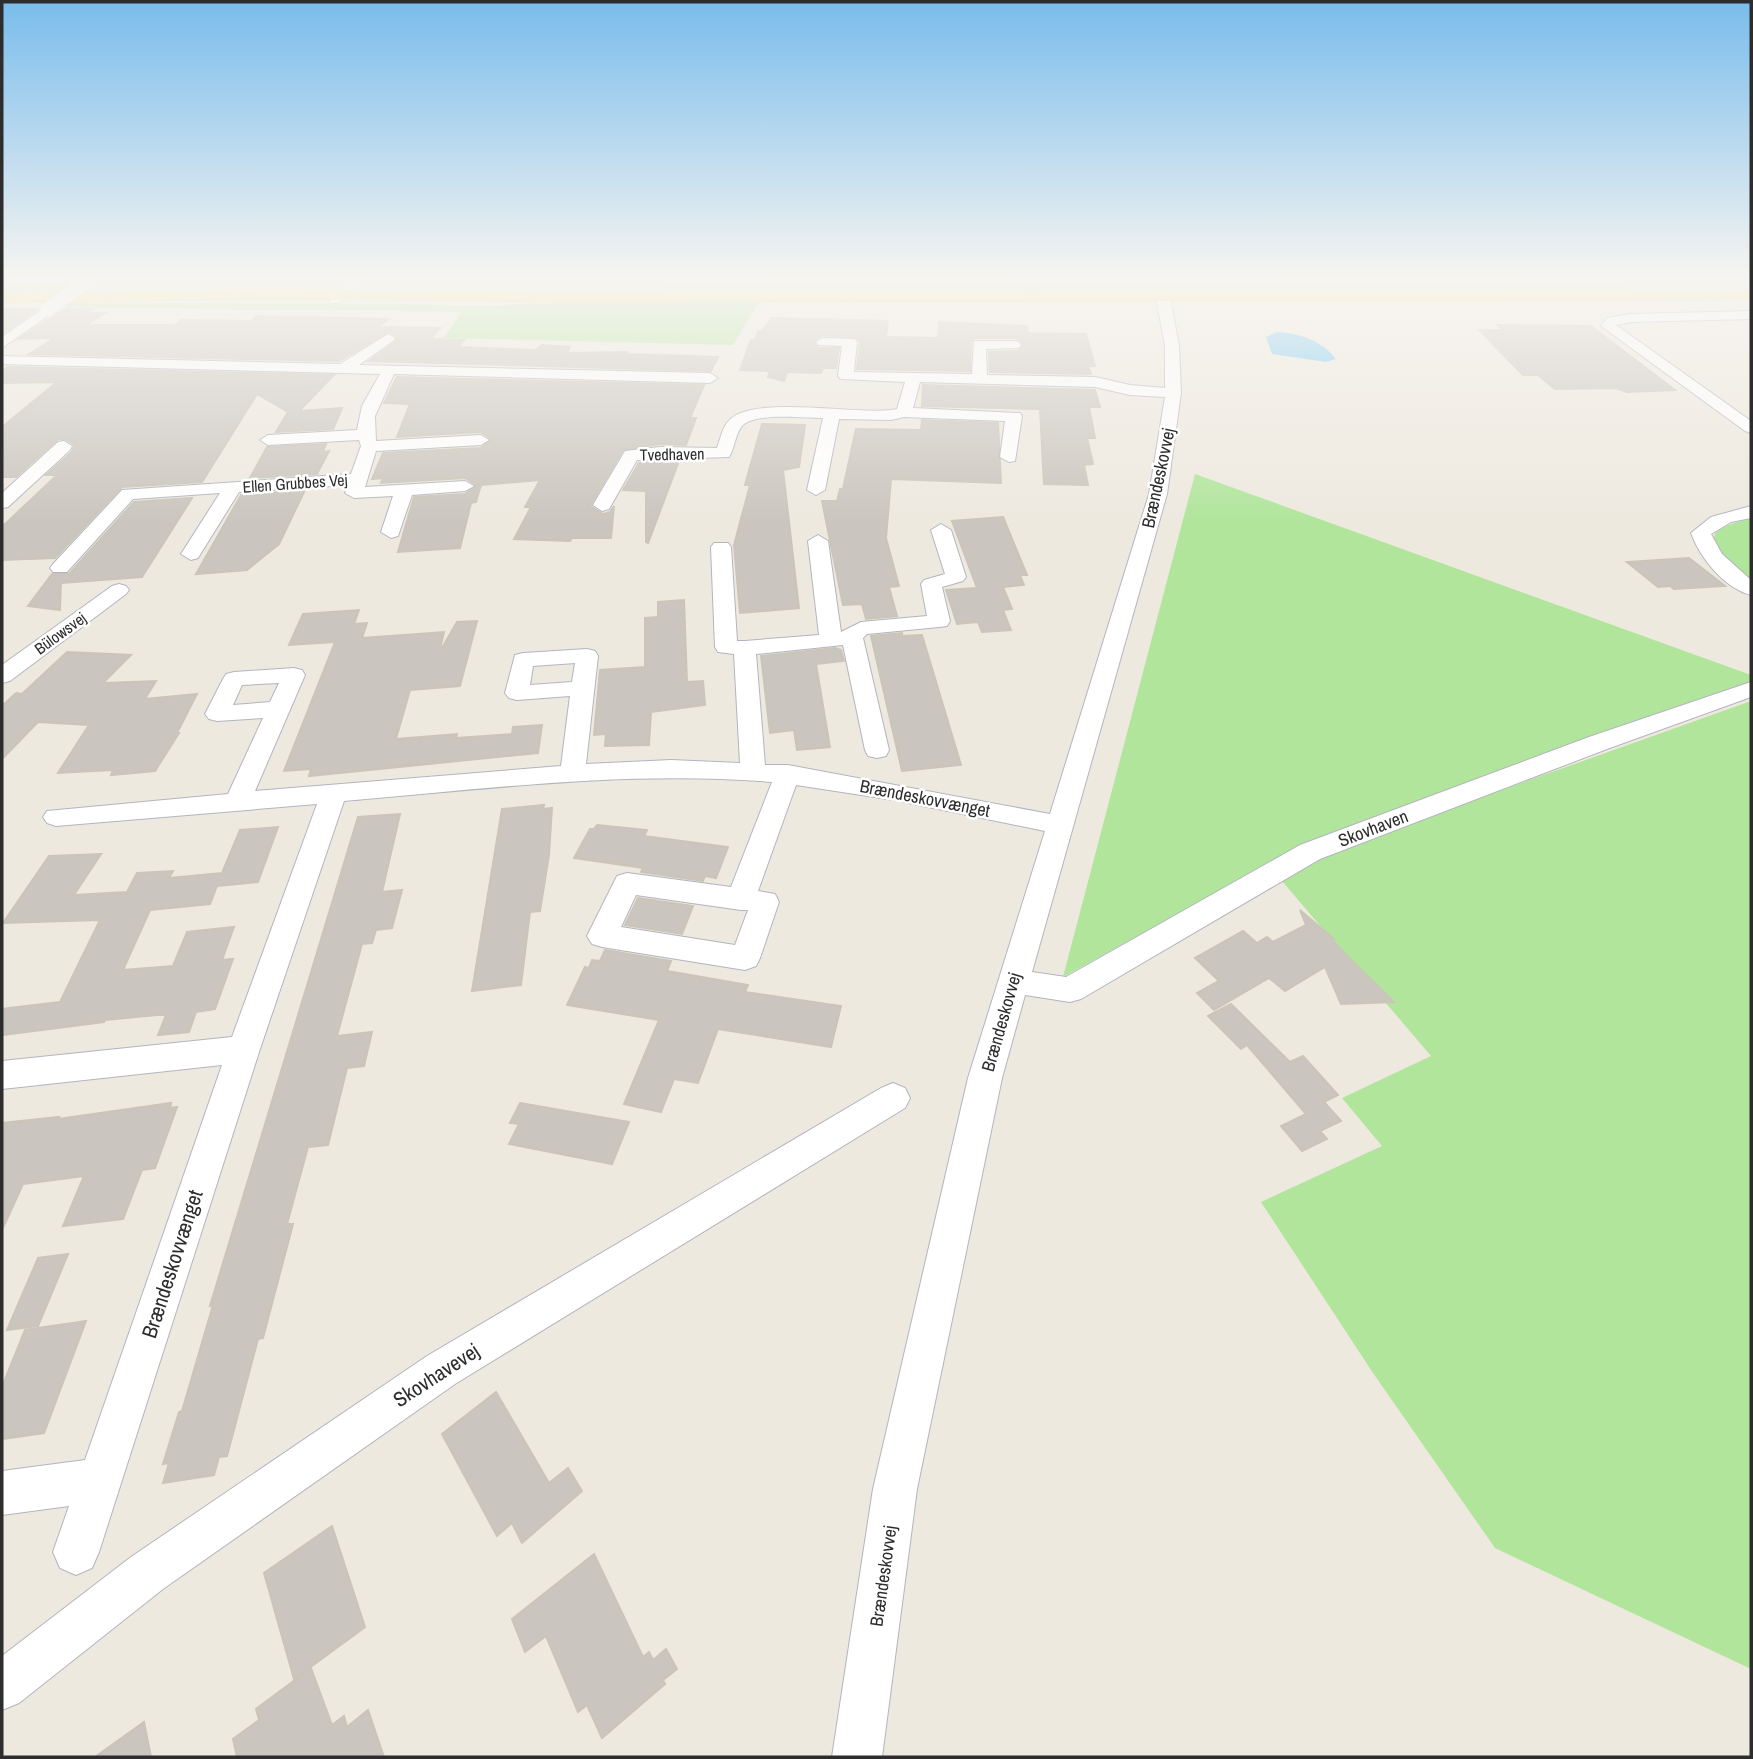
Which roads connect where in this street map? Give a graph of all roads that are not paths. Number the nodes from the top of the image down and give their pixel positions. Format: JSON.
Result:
{"nodes":[{"id":1,"x":6,"y":360,"type":"edge"},
{"id":2,"x":356,"y":360,"type":"edge"},
{"id":3,"x":848,"y":360,"type":"edge"},
{"id":4,"x":979,"y":360,"type":"edge"},
{"id":5,"x":1172,"y":360,"type":"edge"},
{"id":6,"x":1656,"y":360,"type":"edge"},
{"id":7,"x":344,"y":368,"type":"junction"},
{"id":8,"x":390,"y":369,"type":"junction"},
{"id":9,"x":710,"y":378,"type":"dead end"},
{"id":10,"x":913,"y":379,"type":"junction"},
{"id":11,"x":980,"y":380,"type":"junction"},
{"id":12,"x":1173,"y":393,"type":"junction"},
{"id":13,"x":904,"y":412,"type":"junction"},
{"id":14,"x":832,"y":414,"type":"junction"},
{"id":15,"x":1751,"y":428,"type":"edge"},
{"id":16,"x":268,"y":440,"type":"dead end"},
{"id":17,"x":481,"y":440,"type":"dead end"},
{"id":18,"x":367,"y":441,"type":"junction"},
{"id":19,"x":64,"y":446,"type":"dead end"},
{"id":20,"x":1009,"y":457,"type":"dead end"},
{"id":21,"x":358,"y":479,"type":"junction"},
{"id":22,"x":465,"y":486,"type":"dead end"},
{"id":23,"x":233,"y":487,"type":"junction"},
{"id":24,"x":404,"y":490,"type":"junction"},
{"id":25,"x":816,"y":490,"type":"dead end"},
{"id":26,"x":2,"y":503,"type":"edge"},
{"id":27,"x":602,"y":505,"type":"dead end"},
{"id":28,"x":1751,"y":512,"type":"edge"},
{"id":29,"x":941,"y":530,"type":"dead end"},
{"id":30,"x":391,"y":532,"type":"dead end"},
{"id":31,"x":818,"y":541,"type":"dead end"},
{"id":32,"x":721,"y":547,"type":"dead end"},
{"id":33,"x":191,"y":554,"type":"dead end"},
{"id":34,"x":60,"y":568,"type":"dead end"},
{"id":35,"x":1751,"y":589,"type":"edge"},
{"id":36,"x":119,"y":590,"type":"dead end"},
{"id":37,"x":842,"y":638,"type":"junction"},
{"id":38,"x":745,"y":648,"type":"junction"},
{"id":39,"x":2,"y":676,"type":"edge"},
{"id":40,"x":583,"y":688,"type":"dead end"},
{"id":41,"x":1751,"y":690,"type":"edge"},
{"id":42,"x":279,"y":709,"type":"dead end"},
{"id":43,"x":877,"y":750,"type":"dead end"},
{"id":44,"x":753,"y":771,"type":"junction"},
{"id":45,"x":788,"y":773,"type":"junction"},
{"id":46,"x":572,"y":775,"type":"junction"},
{"id":47,"x":333,"y":795,"type":"junction"},
{"id":48,"x":238,"y":801,"type":"junction"},
{"id":49,"x":56,"y":817,"type":"dead end"},
{"id":50,"x":1061,"y":825,"type":"junction"},
{"id":51,"x":741,"y":899,"type":"junction"},
{"id":52,"x":1012,"y":981,"type":"junction"},
{"id":53,"x":244,"y":1049,"type":"junction"},
{"id":54,"x":2,"y":1075,"type":"edge"},
{"id":55,"x":893,"y":1098,"type":"dead end"},
{"id":56,"x":101,"y":1480,"type":"junction"},
{"id":57,"x":2,"y":1493,"type":"edge"},
{"id":58,"x":76,"y":1552,"type":"dead end"},
{"id":59,"x":2,"y":1686,"type":"edge"},
{"id":60,"x":857,"y":1757,"type":"edge"}],
"edges":[{"from":1,"to":7,"type":"street"},
{"from":2,"to":7,"type":"street"},
{"from":3,"to":10,"type":"street"},
{"from":4,"to":11,"type":"street"},
{"from":5,"to":12,"type":"street","name":"Brændeskovvej"},
{"from":6,"to":15,"type":"street"},
{"from":7,"to":8,"type":"street"},
{"from":8,"to":9,"type":"street"},
{"from":8,"to":18,"type":"street","name":"Ellen Grubbes Vej"},
{"from":10,"to":11,"type":"street"},
{"from":10,"to":13,"type":"street"},
{"from":11,"to":12,"type":"street"},
{"from":12,"to":50,"type":"street","name":"Brændeskovvej"},
{"from":13,"to":14,"type":"street","name":"Tvedhaven"},
{"from":13,"to":20,"type":"street","name":"Tvedhaven"},
{"from":14,"to":25,"type":"street"},
{"from":14,"to":27,"type":"street","name":"Tvedhaven"},
{"from":16,"to":18,"type":"street"},
{"from":17,"to":18,"type":"street"},
{"from":18,"to":21,"type":"street","name":"Ellen Grubbes Vej"},
{"from":19,"to":26,"type":"street"},
{"from":21,"to":23,"type":"street","name":"Ellen Grubbes Vej"},
{"from":21,"to":24,"type":"street","name":"Ellen Grubbes Vej"},
{"from":22,"to":24,"type":"street","name":"Ellen Grubbes Vej"},
{"from":23,"to":33,"type":"street","name":"Ellen Grubbes Vej"},
{"from":23,"to":34,"type":"street","name":"Ellen Grubbes Vej"},
{"from":24,"to":30,"type":"street"},
{"from":28,"to":35,"type":"street"},
{"from":29,"to":37,"type":"street"},
{"from":31,"to":37,"type":"street"},
{"from":32,"to":38,"type":"street"},
{"from":36,"to":39,"type":"street","name":"Bülowsvej"},
{"from":37,"to":38,"type":"street"},
{"from":37,"to":43,"type":"street"},
{"from":38,"to":44,"type":"street"},
{"from":40,"to":46,"type":"street"},
{"from":41,"to":52,"type":"street","name":"Skovhaven"},
{"from":42,"to":48,"type":"street"},
{"from":44,"to":45,"type":"street","name":"Brændeskovvænget"},
{"from":44,"to":46,"type":"street","name":"Brændeskovvænget"},
{"from":45,"to":50,"type":"street","name":"Brændeskovvænget"},
{"from":45,"to":51,"type":"street"},
{"from":46,"to":47,"type":"street","name":"Brændeskovvænget"},
{"from":47,"to":48,"type":"street","name":"Brændeskovvænget"},
{"from":47,"to":53,"type":"street","name":"Brændeskovvænget"},
{"from":48,"to":49,"type":"street","name":"Brændeskovvænget"},
{"from":50,"to":52,"type":"street","name":"Brændeskovvej"},
{"from":51,"to":51,"type":"street"},
{"from":52,"to":60,"type":"street","name":"Brændeskovvej"},
{"from":53,"to":54,"type":"street"},
{"from":53,"to":56,"type":"street","name":"Brændeskovvænget"},
{"from":55,"to":59,"type":"street","name":"Skovhavevej"},
{"from":56,"to":57,"type":"street"},
{"from":56,"to":58,"type":"street","name":"Brændeskovvænget"}]}
